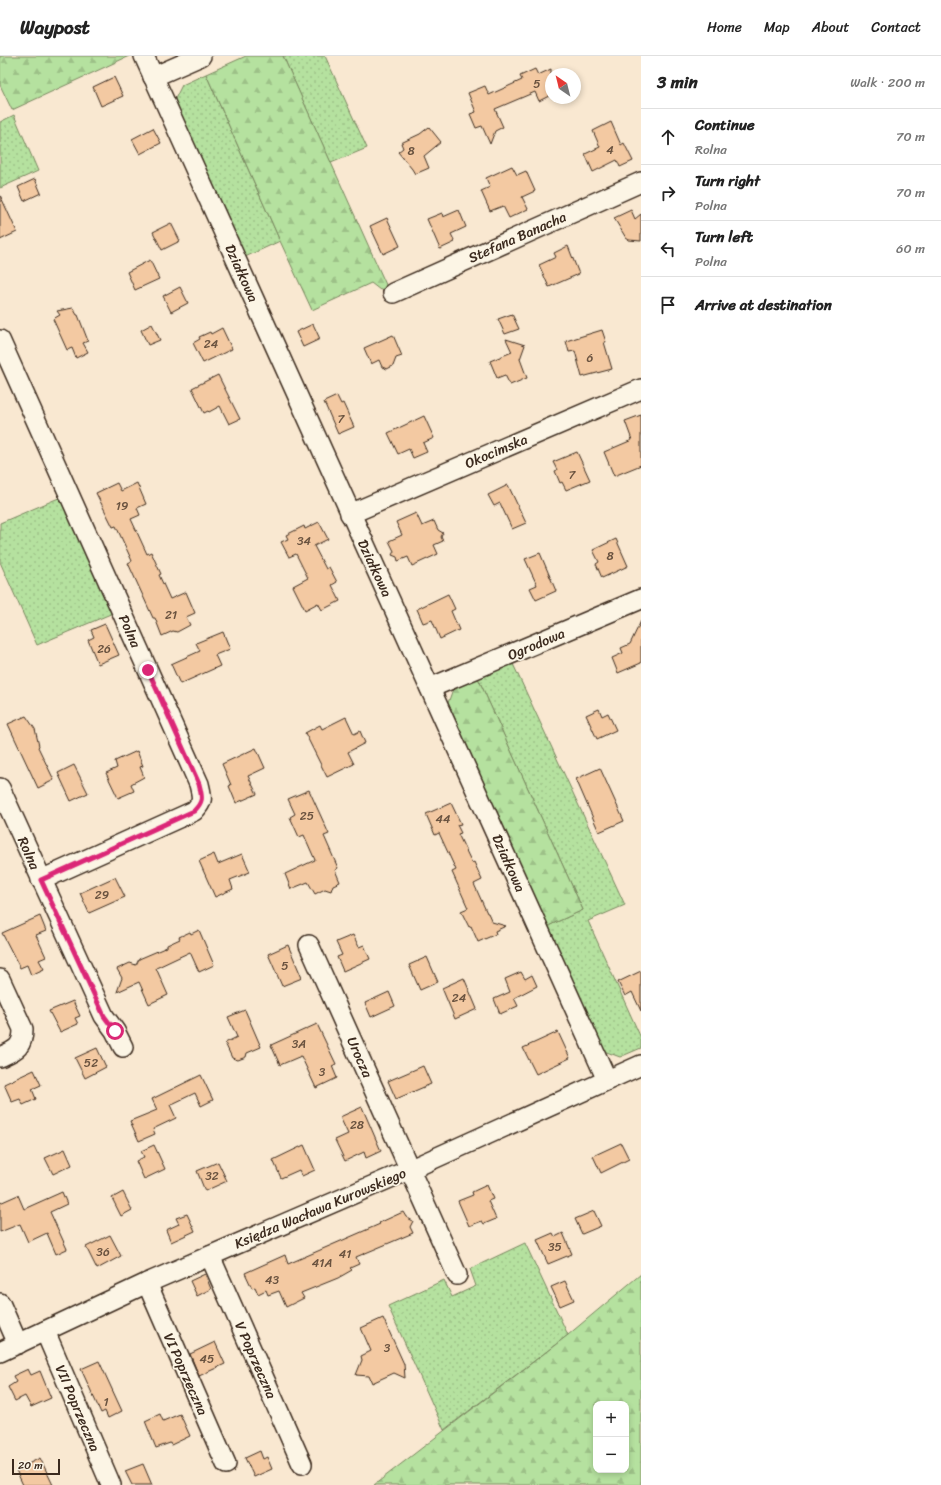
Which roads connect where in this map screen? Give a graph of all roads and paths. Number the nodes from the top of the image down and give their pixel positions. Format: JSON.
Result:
{"nodes":[{"id":1,"x":144,"y":56,"type":"edge"},
{"id":2,"x":201,"y":56,"type":"edge"},
{"id":3,"x":153,"y":78,"type":"junction"},
{"id":4,"x":641,"y":182,"type":"edge"},
{"id":5,"x":393,"y":293,"type":"dead end"},
{"id":6,"x":0,"y":340,"type":"edge"},
{"id":7,"x":641,"y":389,"type":"edge"},
{"id":8,"x":350,"y":514,"type":"junction"},
{"id":9,"x":641,"y":599,"type":"edge"},
{"id":10,"x":430,"y":688,"type":"junction"},
{"id":11,"x":0,"y":788,"type":"edge"},
{"id":12,"x":41,"y":880,"type":"junction"},
{"id":13,"x":309,"y":945,"type":"dead end"},
{"id":14,"x":0,"y":979,"type":"edge"},
{"id":15,"x":123,"y":1047,"type":"dead end"},
{"id":16,"x":0,"y":1057,"type":"edge"},
{"id":17,"x":641,"y":1065,"type":"edge"},
{"id":18,"x":607,"y":1080,"type":"junction"},
{"id":19,"x":410,"y":1169,"type":"junction"},
{"id":20,"x":210,"y":1256,"type":"junction"},
{"id":21,"x":457,"y":1275,"type":"dead end"},
{"id":22,"x":147,"y":1283,"type":"junction"},
{"id":23,"x":0,"y":1303,"type":"edge"},
{"id":24,"x":45,"y":1331,"type":"junction"},
{"id":25,"x":18,"y":1344,"type":"junction"},
{"id":26,"x":0,"y":1352,"type":"edge"},
{"id":27,"x":226,"y":1464,"type":"dead end"},
{"id":28,"x":302,"y":1464,"type":"dead end"},
{"id":29,"x":110,"y":1485,"type":"edge"}],
"edges":[{"from":1,"to":3,"type":"street","name":"Działkowa"},
{"from":2,"to":3,"type":"street"},
{"from":3,"to":8,"type":"street","name":"Działkowa"},
{"from":4,"to":5,"type":"street","name":"Stefana Banacha"},
{"from":6,"to":12,"type":"street","name":"Polna"},
{"from":7,"to":8,"type":"street","name":"Okocimska"},
{"from":8,"to":10,"type":"street","name":"Działkowa"},
{"from":9,"to":10,"type":"street","name":"Ogrodowa"},
{"from":10,"to":18,"type":"street","name":"Działkowa"},
{"from":11,"to":12,"type":"street","name":"Rolna"},
{"from":12,"to":15,"type":"street","name":"Rolna"},
{"from":13,"to":19,"type":"street","name":"Urocza"},
{"from":14,"to":16,"type":"street"},
{"from":17,"to":18,"type":"street","name":"Księdza Wacława Kurowskiego"},
{"from":18,"to":19,"type":"street","name":"Księdza Wacława Kurowskiego"},
{"from":19,"to":20,"type":"street","name":"Księdza Wacława Kurowskiego"},
{"from":19,"to":21,"type":"street","name":"Urocza"},
{"from":20,"to":22,"type":"street","name":"Księdza Wacława Kurowskiego"},
{"from":20,"to":28,"type":"street","name":"V Poprzeczna"},
{"from":22,"to":24,"type":"street","name":"Księdza Wacława Kurowskiego"},
{"from":22,"to":27,"type":"street","name":"VI Poprzeczna"},
{"from":23,"to":25,"type":"street"},
{"from":24,"to":25,"type":"street","name":"Księdza Wacława Kurowskiego"},
{"from":24,"to":29,"type":"street","name":"VII Poprzeczna"},
{"from":25,"to":26,"type":"street","name":"Księdza Wacława Kurowskiego"}]}
